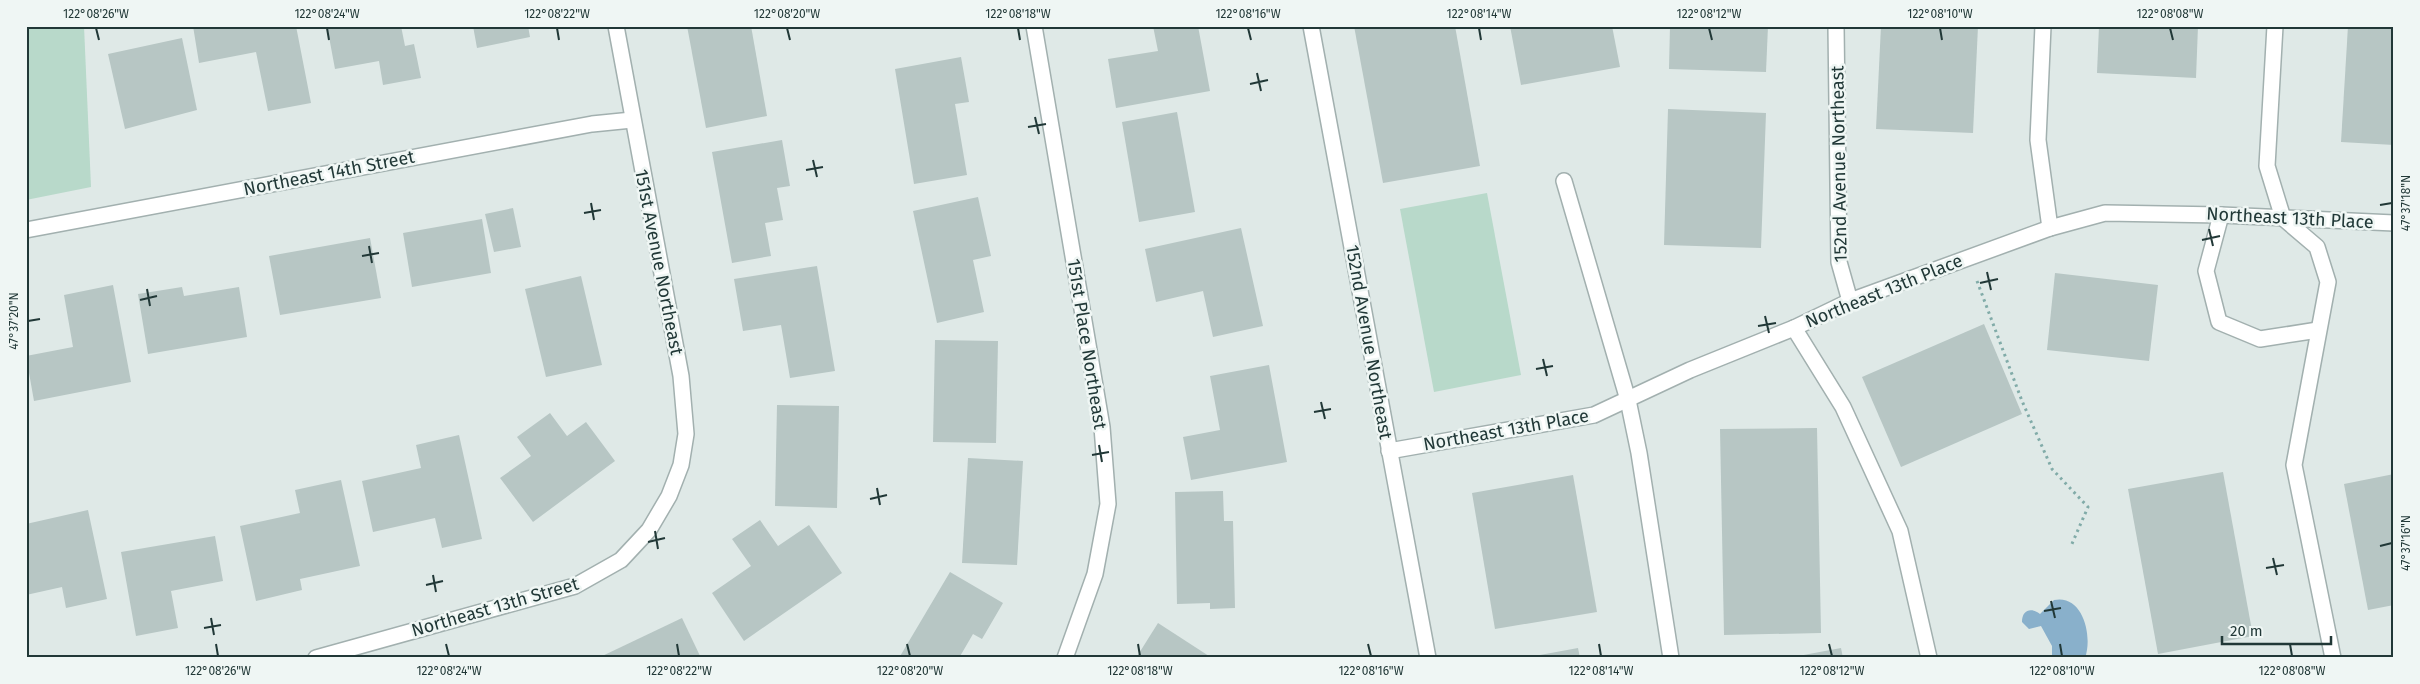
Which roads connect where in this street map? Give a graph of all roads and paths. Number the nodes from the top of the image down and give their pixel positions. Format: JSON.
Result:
{"nodes":[{"id":1,"x":616,"y":26,"type":"edge"},
{"id":2,"x":1034,"y":26,"type":"edge"},
{"id":3,"x":1311,"y":26,"type":"edge"},
{"id":4,"x":1836,"y":26,"type":"edge"},
{"id":5,"x":2044,"y":26,"type":"edge"},
{"id":6,"x":2275,"y":26,"type":"edge"},
{"id":7,"x":632,"y":120,"type":"junction"},
{"id":8,"x":1564,"y":181,"type":"dead end"},
{"id":9,"x":2221,"y":215,"type":"junction"},
{"id":10,"x":2283,"y":218,"type":"junction"},
{"id":11,"x":2394,"y":223,"type":"edge"},
{"id":12,"x":2050,"y":228,"type":"junction"},
{"id":13,"x":26,"y":230,"type":"edge"},
{"id":14,"x":1968,"y":257,"type":"junction"},
{"id":15,"x":1850,"y":301,"type":"junction"},
{"id":16,"x":1794,"y":328,"type":"junction"},
{"id":17,"x":2318,"y":330,"type":"junction"},
{"id":18,"x":1628,"y":400,"type":"junction"},
{"id":19,"x":1389,"y":451,"type":"junction"},
{"id":20,"x":669,"y":496,"type":"joint"},
{"id":21,"x":2071,"y":546,"type":"dead end"},
{"id":22,"x":316,"y":658,"type":"edge"},
{"id":23,"x":1065,"y":658,"type":"edge"},
{"id":24,"x":1428,"y":658,"type":"edge"},
{"id":25,"x":1671,"y":658,"type":"edge"},
{"id":26,"x":1929,"y":658,"type":"edge"},
{"id":27,"x":2333,"y":658,"type":"edge"}],
"edges":[{"from":1,"to":7,"type":"street","name":"151st Avenue Northeast"},
{"from":2,"to":23,"type":"street","name":"151st Place Northeast"},
{"from":3,"to":19,"type":"street","name":"152nd Avenue Northeast"},
{"from":4,"to":15,"type":"street","name":"152nd Avenue Northeast"},
{"from":5,"to":12,"type":"street"},
{"from":6,"to":10,"type":"street"},
{"from":7,"to":13,"type":"street","name":"Northeast 14th Street"},
{"from":7,"to":20,"type":"street","name":"151st Avenue Northeast"},
{"from":8,"to":18,"type":"street"},
{"from":9,"to":10,"type":"street","name":"Northeast 13th Place"},
{"from":9,"to":12,"type":"street","name":"Northeast 13th Place"},
{"from":9,"to":17,"type":"street"},
{"from":10,"to":11,"type":"street","name":"Northeast 13th Place"},
{"from":10,"to":17,"type":"street"},
{"from":12,"to":14,"type":"street","name":"Northeast 13th Place"},
{"from":14,"to":15,"type":"street","name":"Northeast 13th Place"},
{"from":14,"to":21,"type":"path"},
{"from":15,"to":16,"type":"street","name":"Northeast 13th Place"},
{"from":16,"to":18,"type":"street","name":"Northeast 13th Place"},
{"from":16,"to":26,"type":"street"},
{"from":17,"to":27,"type":"street"},
{"from":18,"to":19,"type":"street","name":"Northeast 13th Place"},
{"from":18,"to":25,"type":"street"},
{"from":19,"to":24,"type":"street","name":"152nd Avenue Northeast"},
{"from":20,"to":22,"type":"street","name":"Northeast 13th Street"}]}
